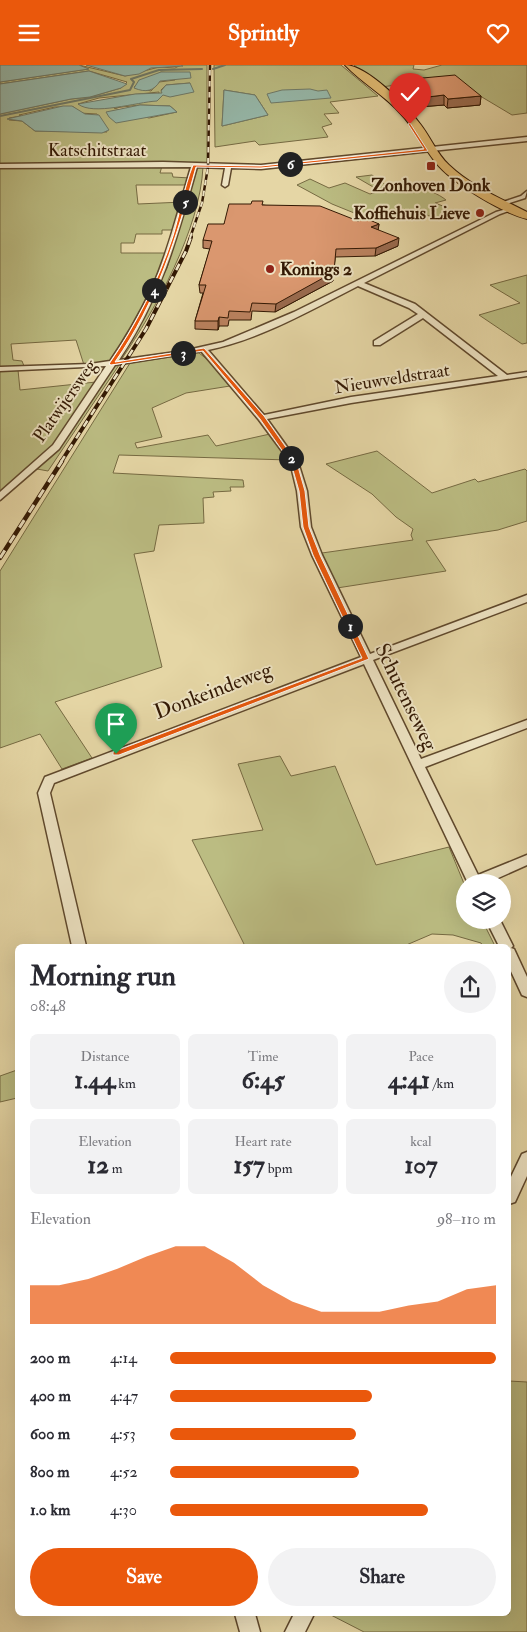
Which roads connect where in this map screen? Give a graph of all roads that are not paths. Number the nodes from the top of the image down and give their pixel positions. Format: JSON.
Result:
{"nodes":[{"id":1,"x":349,"y":65,"type":"edge"},
{"id":2,"x":527,"y":139,"type":"edge"},
{"id":3,"x":429,"y":150,"type":"junction"},
{"id":4,"x":0,"y":165,"type":"edge"},
{"id":5,"x":194,"y":166,"type":"junction"},
{"id":6,"x":228,"y":167,"type":"junction"},
{"id":7,"x":225,"y":185,"type":"dead end"},
{"id":8,"x":526,"y":195,"type":"edge"},
{"id":9,"x":505,"y":206,"type":"junction"},
{"id":10,"x":527,"y":218,"type":"edge"},
{"id":11,"x":357,"y":283,"type":"junction"},
{"id":12,"x":424,"y":314,"type":"junction"},
{"id":13,"x":377,"y":343,"type":"dead end"},
{"id":14,"x":204,"y":350,"type":"junction"},
{"id":15,"x":111,"y":364,"type":"junction"},
{"id":16,"x":0,"y":369,"type":"edge"},
{"id":17,"x":527,"y":374,"type":"edge"},
{"id":18,"x":506,"y":378,"type":"junction"},
{"id":19,"x":262,"y":417,"type":"junction"},
{"id":20,"x":0,"y":497,"type":"edge"},
{"id":21,"x":527,"y":598,"type":"edge"},
{"id":22,"x":366,"y":659,"type":"junction"},
{"id":23,"x":527,"y":724,"type":"edge"},
{"id":24,"x":417,"y":765,"type":"junction"},
{"id":25,"x":527,"y":860,"type":"edge"},
{"id":26,"x":471,"y":874,"type":"edge"},
{"id":27,"x":494,"y":874,"type":"edge"},
{"id":28,"x":498,"y":929,"type":"edge"},
{"id":29,"x":78,"y":944,"type":"edge"},
{"id":30,"x":505,"y":944,"type":"edge"},
{"id":31,"x":511,"y":957,"type":"edge"},
{"id":32,"x":527,"y":991,"type":"edge"},
{"id":33,"x":527,"y":1159,"type":"edge"},
{"id":34,"x":511,"y":1193,"type":"edge"},
{"id":35,"x":246,"y":1616,"type":"edge"},
{"id":36,"x":303,"y":1616,"type":"edge"},
{"id":37,"x":250,"y":1632,"type":"edge"},
{"id":38,"x":295,"y":1632,"type":"edge"}],
"edges":[{"from":1,"to":3,"type":"main road"},
{"from":2,"to":3,"type":"street","name":"Katschitstraat"},
{"from":3,"to":6,"type":"street","name":"Katschitstraat"},
{"from":3,"to":9,"type":"main road"},
{"from":4,"to":5,"type":"street","name":"Katschitstraat"},
{"from":5,"to":6,"type":"street","name":"Katschitstraat"},
{"from":5,"to":15,"type":"street","name":"Platwijersweg"},
{"from":6,"to":7,"type":"street"},
{"from":8,"to":9,"type":"street"},
{"from":9,"to":10,"type":"main road"},
{"from":9,"to":11,"type":"street"},
{"from":11,"to":12,"type":"street"},
{"from":11,"to":14,"type":"street"},
{"from":12,"to":13,"type":"street"},
{"from":12,"to":18,"type":"street"},
{"from":14,"to":15,"type":"street"},
{"from":14,"to":19,"type":"street","name":"Schutenseweg"},
{"from":15,"to":16,"type":"street"},
{"from":15,"to":20,"type":"street","name":"Platwijersweg"},
{"from":17,"to":18,"type":"street","name":"Nieuwveldstraat"},
{"from":18,"to":19,"type":"street","name":"Nieuwveldstraat"},
{"from":19,"to":22,"type":"street","name":"Schutenseweg"},
{"from":21,"to":22,"type":"street","name":"Donkeindeweg"},
{"from":22,"to":24,"type":"street","name":"Schutenseweg"},
{"from":22,"to":29,"type":"street","name":"Donkeindeweg"},
{"from":23,"to":24,"type":"street"},
{"from":24,"to":26,"type":"street","name":"Schutenseweg"},
{"from":25,"to":27,"type":"street"},
{"from":28,"to":30,"type":"street"},
{"from":31,"to":32,"type":"street"},
{"from":33,"to":34,"type":"street"},
{"from":35,"to":37,"type":"street"},
{"from":36,"to":38,"type":"street"}]}
